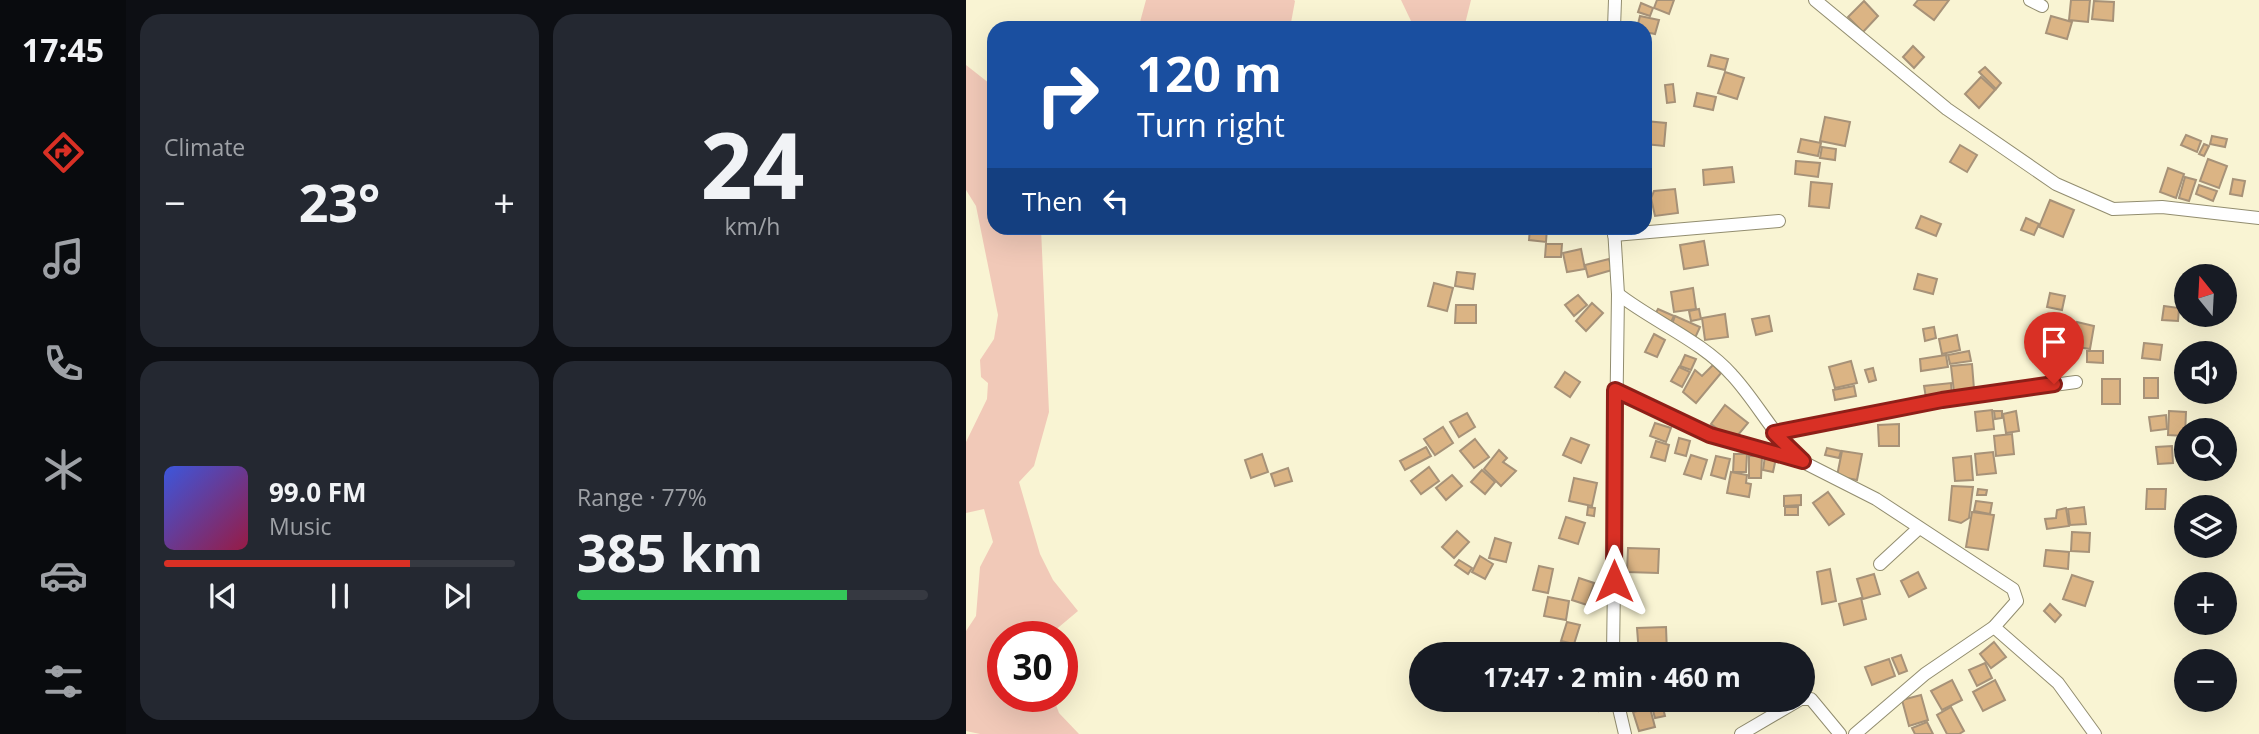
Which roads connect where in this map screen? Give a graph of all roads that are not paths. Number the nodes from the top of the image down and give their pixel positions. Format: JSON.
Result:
{"nodes":[{"id":1,"x":1615,"y":0,"type":"edge"},
{"id":2,"x":1815,"y":0,"type":"edge"},
{"id":3,"x":1614,"y":21,"type":"edge"},
{"id":4,"x":2259,"y":218,"type":"edge"},
{"id":5,"x":1779,"y":221,"type":"dead end"},
{"id":6,"x":1652,"y":229,"type":"edge"},
{"id":7,"x":1614,"y":235,"type":"edge"},
{"id":8,"x":1618,"y":295,"type":"junction"},
{"id":9,"x":2076,"y":382,"type":"dead end"},
{"id":10,"x":1615,"y":390,"type":"junction"},
{"id":11,"x":1774,"y":433,"type":"junction"},
{"id":12,"x":1803,"y":461,"type":"junction"},
{"id":13,"x":1919,"y":528,"type":"junction"},
{"id":14,"x":1880,"y":564,"type":"dead end"},
{"id":15,"x":1994,"y":627,"type":"junction"},
{"id":16,"x":1614,"y":642,"type":"edge"},
{"id":17,"x":1815,"y":704,"type":"edge"},
{"id":18,"x":1620,"y":712,"type":"edge"},
{"id":19,"x":1779,"y":712,"type":"edge"},
{"id":20,"x":1625,"y":734,"type":"edge"},
{"id":21,"x":1741,"y":734,"type":"edge"},
{"id":22,"x":1840,"y":734,"type":"edge"},
{"id":23,"x":1856,"y":734,"type":"edge"},
{"id":24,"x":2095,"y":734,"type":"edge"}],
"edges":[{"from":1,"to":3,"type":"street"},
{"from":2,"to":4,"type":"street"},
{"from":5,"to":6,"type":"street"},
{"from":7,"to":8,"type":"street"},
{"from":8,"to":10,"type":"street"},
{"from":8,"to":11,"type":"street"},
{"from":9,"to":11,"type":"street"},
{"from":10,"to":12,"type":"street"},
{"from":10,"to":16,"type":"street"},
{"from":11,"to":12,"type":"street"},
{"from":12,"to":13,"type":"street"},
{"from":13,"to":14,"type":"street"},
{"from":13,"to":15,"type":"street"},
{"from":15,"to":23,"type":"street"},
{"from":15,"to":24,"type":"street"},
{"from":17,"to":22,"type":"street"},
{"from":18,"to":20,"type":"street"},
{"from":19,"to":21,"type":"street"}]}
